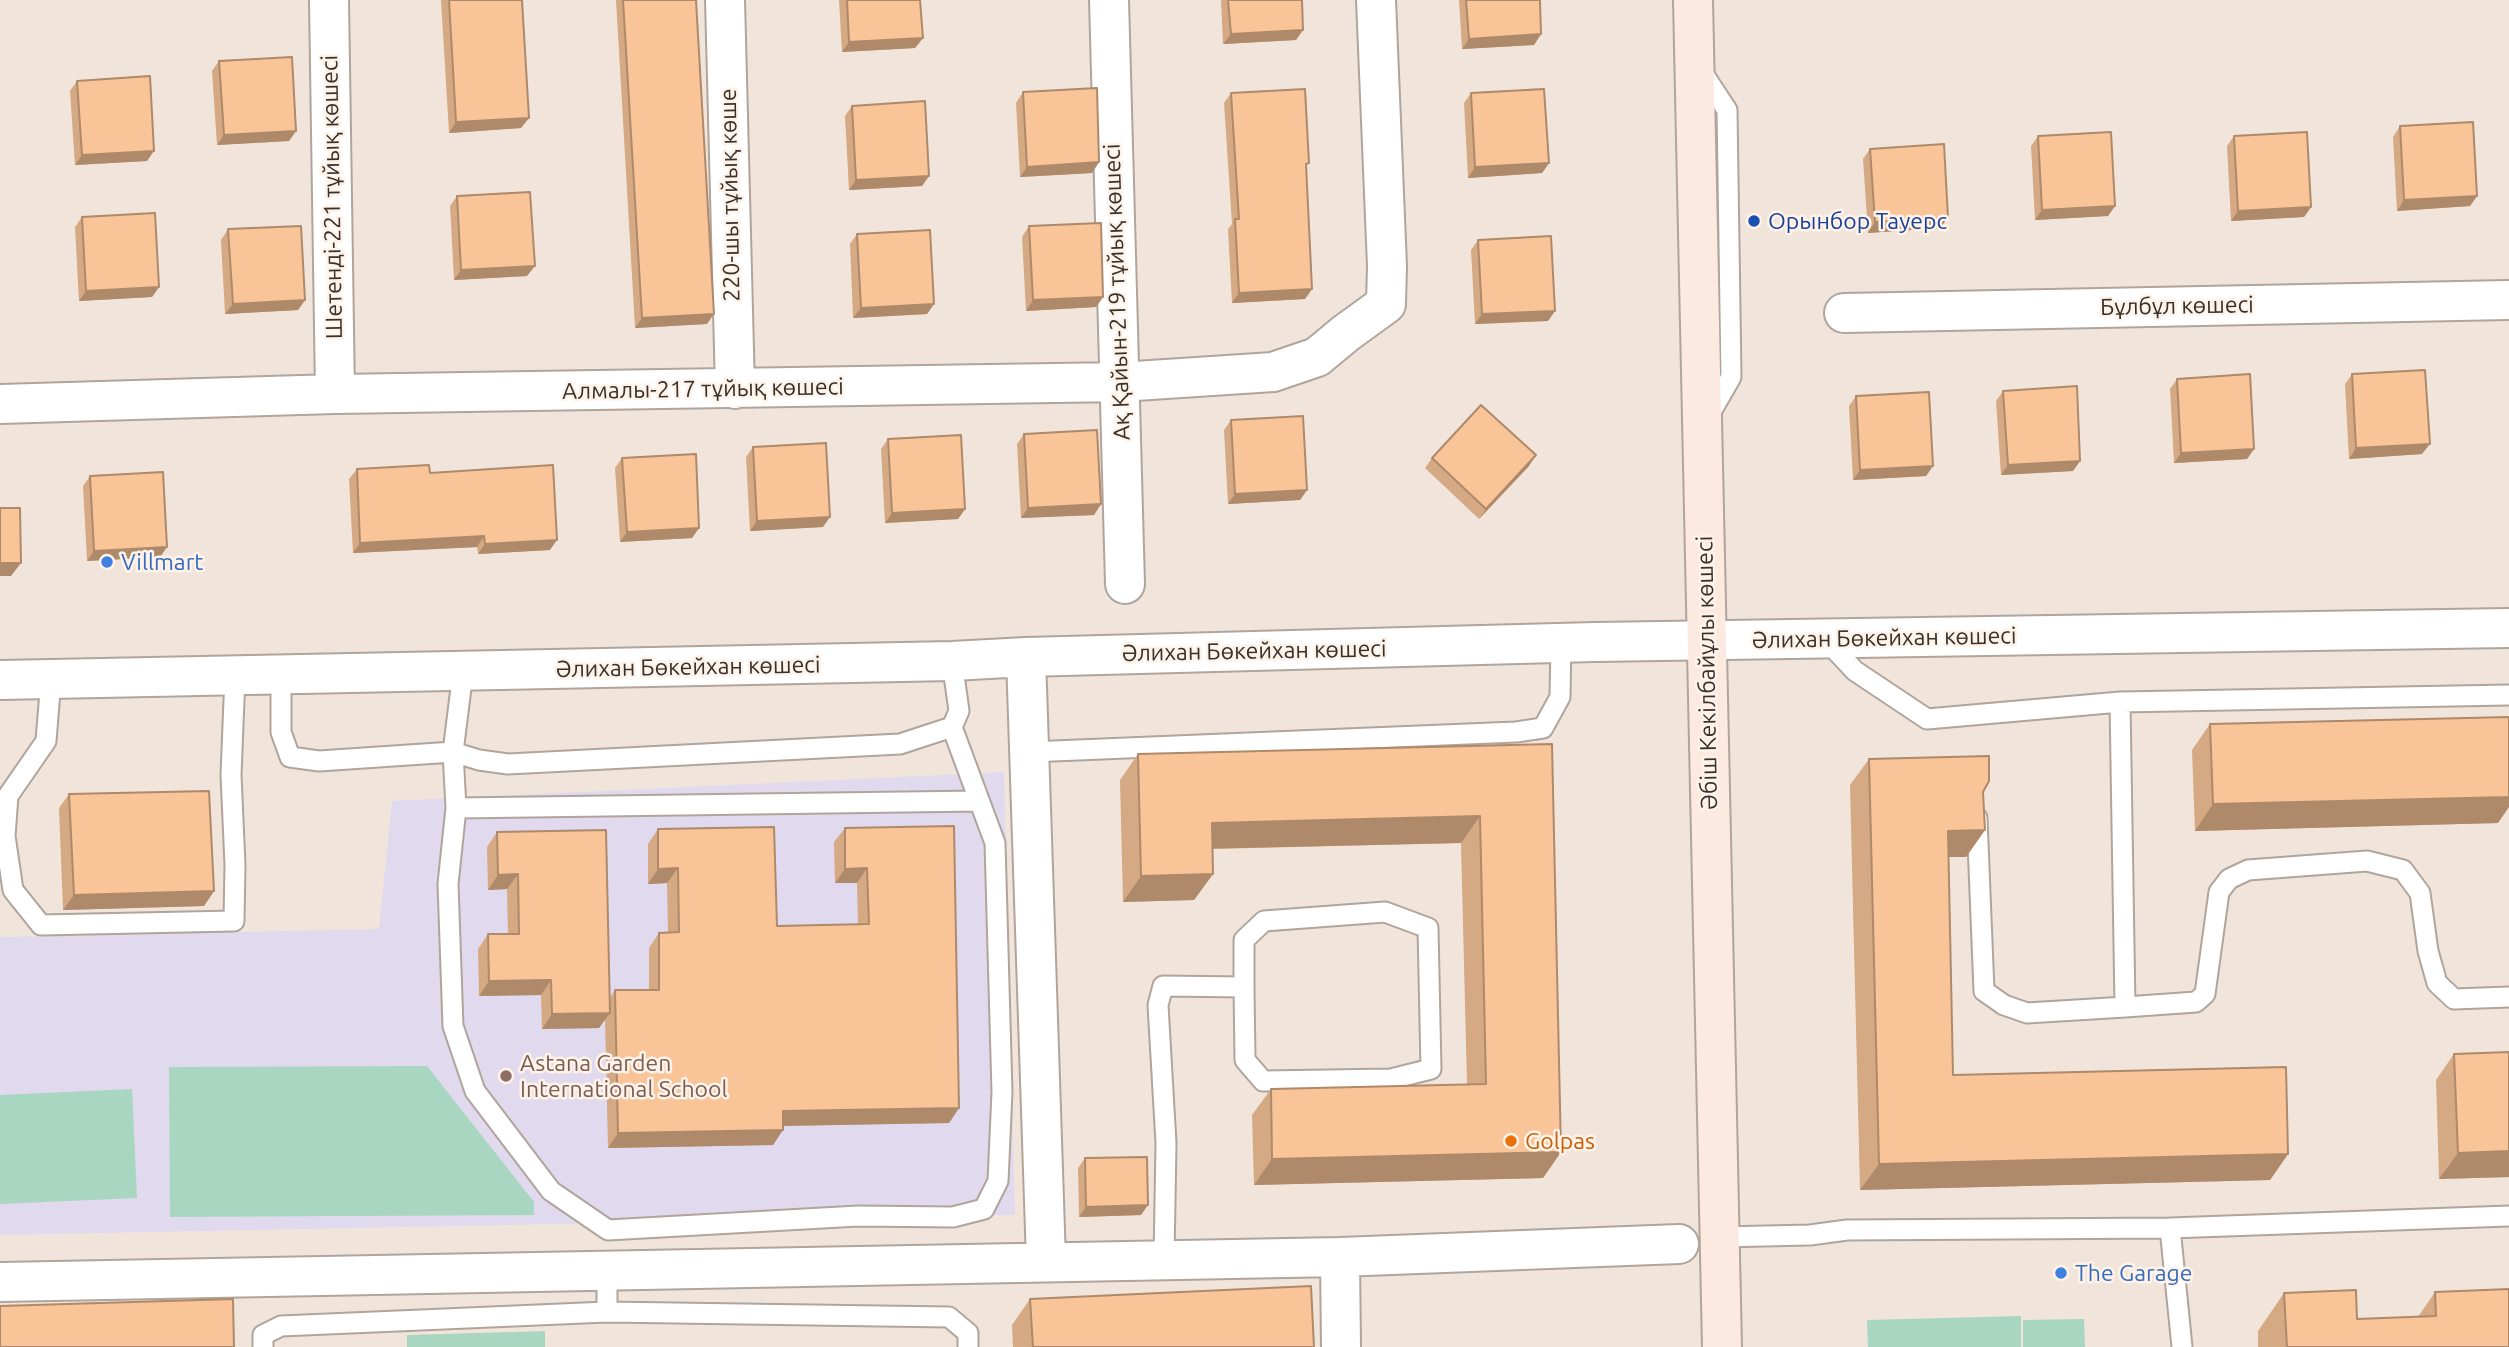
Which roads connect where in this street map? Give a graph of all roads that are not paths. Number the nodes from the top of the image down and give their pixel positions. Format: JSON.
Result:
{"nodes":[{"id":1,"x":329,"y":0,"type":"edge"},
{"id":2,"x":725,"y":0,"type":"edge"},
{"id":3,"x":1109,"y":0,"type":"edge"},
{"id":4,"x":1376,"y":0,"type":"edge"},
{"id":5,"x":1692,"y":0,"type":"edge"},
{"id":6,"x":2509,"y":299,"type":"edge"},
{"id":7,"x":1844,"y":313,"type":"dead end"},
{"id":8,"x":1120,"y":383,"type":"junction"},
{"id":9,"x":735,"y":389,"type":"junction"},
{"id":10,"x":335,"y":394,"type":"junction"},
{"id":11,"x":0,"y":404,"type":"edge"},
{"id":12,"x":1125,"y":584,"type":"dead end"},
{"id":13,"x":2509,"y":628,"type":"edge"},
{"id":14,"x":1824,"y":639,"type":"junction"},
{"id":15,"x":1707,"y":641,"type":"junction"},
{"id":16,"x":1561,"y":643,"type":"junction"},
{"id":17,"x":1026,"y":657,"type":"junction"},
{"id":18,"x":952,"y":662,"type":"junction"},
{"id":19,"x":463,"y":672,"type":"junction"},
{"id":20,"x":281,"y":674,"type":"junction"},
{"id":21,"x":235,"y":675,"type":"junction"},
{"id":22,"x":51,"y":679,"type":"junction"},
{"id":23,"x":0,"y":680,"type":"edge"},
{"id":24,"x":2509,"y":695,"type":"edge"},
{"id":25,"x":2119,"y":702,"type":"junction"},
{"id":26,"x":952,"y":727,"type":"junction"},
{"id":27,"x":453,"y":752,"type":"junction"},
{"id":28,"x":1029,"y":752,"type":"junction"},
{"id":29,"x":979,"y":801,"type":"junction"},
{"id":30,"x":456,"y":808,"type":"junction"},
{"id":31,"x":1977,"y":818,"type":"edge"},
{"id":32,"x":1244,"y":987,"type":"junction"},
{"id":33,"x":2509,"y":996,"type":"edge"},
{"id":34,"x":2125,"y":1007,"type":"junction"},
{"id":35,"x":2509,"y":1216,"type":"edge"},
{"id":36,"x":2170,"y":1228,"type":"junction"},
{"id":37,"x":1720,"y":1237,"type":"junction"},
{"id":38,"x":1679,"y":1244,"type":"dead end"},
{"id":39,"x":1340,"y":1257,"type":"junction"},
{"id":40,"x":1164,"y":1259,"type":"junction"},
{"id":41,"x":1046,"y":1261,"type":"junction"},
{"id":42,"x":607,"y":1269,"type":"junction"},
{"id":43,"x":0,"y":1282,"type":"edge"},
{"id":44,"x":607,"y":1312,"type":"junction"},
{"id":45,"x":263,"y":1347,"type":"edge"},
{"id":46,"x":968,"y":1347,"type":"edge"},
{"id":47,"x":1341,"y":1347,"type":"edge"},
{"id":48,"x":1722,"y":1347,"type":"edge"},
{"id":49,"x":2182,"y":1347,"type":"edge"}],
"edges":[{"from":1,"to":10,"type":"street","name":"Шетенді-221 тұйық көшесі"},
{"from":2,"to":9,"type":"street","name":"220-шы тұйық көше"},
{"from":3,"to":8,"type":"street","name":"Ақ Қайын-219 тұйық көшесі"},
{"from":4,"to":8,"type":"street","name":"Алмалы-217 тұйық көшесі"},
{"from":5,"to":15,"type":"street","name":"Әбіш Кекілбайұлы көшесі"},
{"from":6,"to":7,"type":"street","name":"Бұлбұл көшесі"},
{"from":8,"to":9,"type":"street","name":"Алмалы-217 тұйық көшесі"},
{"from":8,"to":12,"type":"street","name":"Ақ Қайын-219 тұйық көшесі"},
{"from":9,"to":10,"type":"street","name":"Алмалы-217 тұйық көшесі"},
{"from":10,"to":11,"type":"street","name":"Алмалы-217 тұйық көшесі"},
{"from":13,"to":14,"type":"street","name":"Әлихан Бөкейхан көшесі"},
{"from":14,"to":15,"type":"street","name":"Әлихан Бөкейхан көшесі"},
{"from":14,"to":25,"type":"lane"},
{"from":15,"to":16,"type":"street","name":"Әлихан Бөкейхан көшесі"},
{"from":15,"to":37,"type":"street","name":"Әбіш Кекілбайұлы көшесі"},
{"from":16,"to":17,"type":"street","name":"Әлихан Бөкейхан көшесі"},
{"from":16,"to":28,"type":"lane"},
{"from":17,"to":18,"type":"street","name":"Әлихан Бөкейхан көшесі"},
{"from":17,"to":28,"type":"street"},
{"from":18,"to":19,"type":"street","name":"Әлихан Бөкейхан көшесі"},
{"from":18,"to":26,"type":"lane"},
{"from":19,"to":20,"type":"street","name":"Әлихан Бөкейхан көшесі"},
{"from":19,"to":27,"type":"lane"},
{"from":20,"to":21,"type":"street","name":"Әлихан Бөкейхан көшесі"},
{"from":20,"to":27,"type":"lane"},
{"from":21,"to":22,"type":"street","name":"Әлихан Бөкейхан көшесі"},
{"from":21,"to":22,"type":"lane"},
{"from":22,"to":23,"type":"street","name":"Әлихан Бөкейхан көшесі"},
{"from":24,"to":25,"type":"lane"},
{"from":25,"to":34,"type":"lane"},
{"from":26,"to":27,"type":"lane"},
{"from":26,"to":29,"type":"lane"},
{"from":27,"to":30,"type":"lane"},
{"from":28,"to":41,"type":"street"},
{"from":29,"to":30,"type":"lane"},
{"from":29,"to":30,"type":"lane"},
{"from":31,"to":34,"type":"lane"},
{"from":32,"to":32,"type":"lane"},
{"from":32,"to":40,"type":"lane"},
{"from":33,"to":34,"type":"lane"},
{"from":35,"to":36,"type":"lane"},
{"from":36,"to":37,"type":"lane"},
{"from":36,"to":49,"type":"lane"},
{"from":37,"to":48,"type":"street","name":"Әбіш Кекілбайұлы көшесі"},
{"from":38,"to":39,"type":"street"},
{"from":39,"to":40,"type":"street"},
{"from":39,"to":47,"type":"street"},
{"from":40,"to":41,"type":"street"},
{"from":41,"to":42,"type":"street"},
{"from":42,"to":43,"type":"street"},
{"from":42,"to":44,"type":"lane"},
{"from":44,"to":45,"type":"lane"},
{"from":44,"to":46,"type":"lane"}]}
